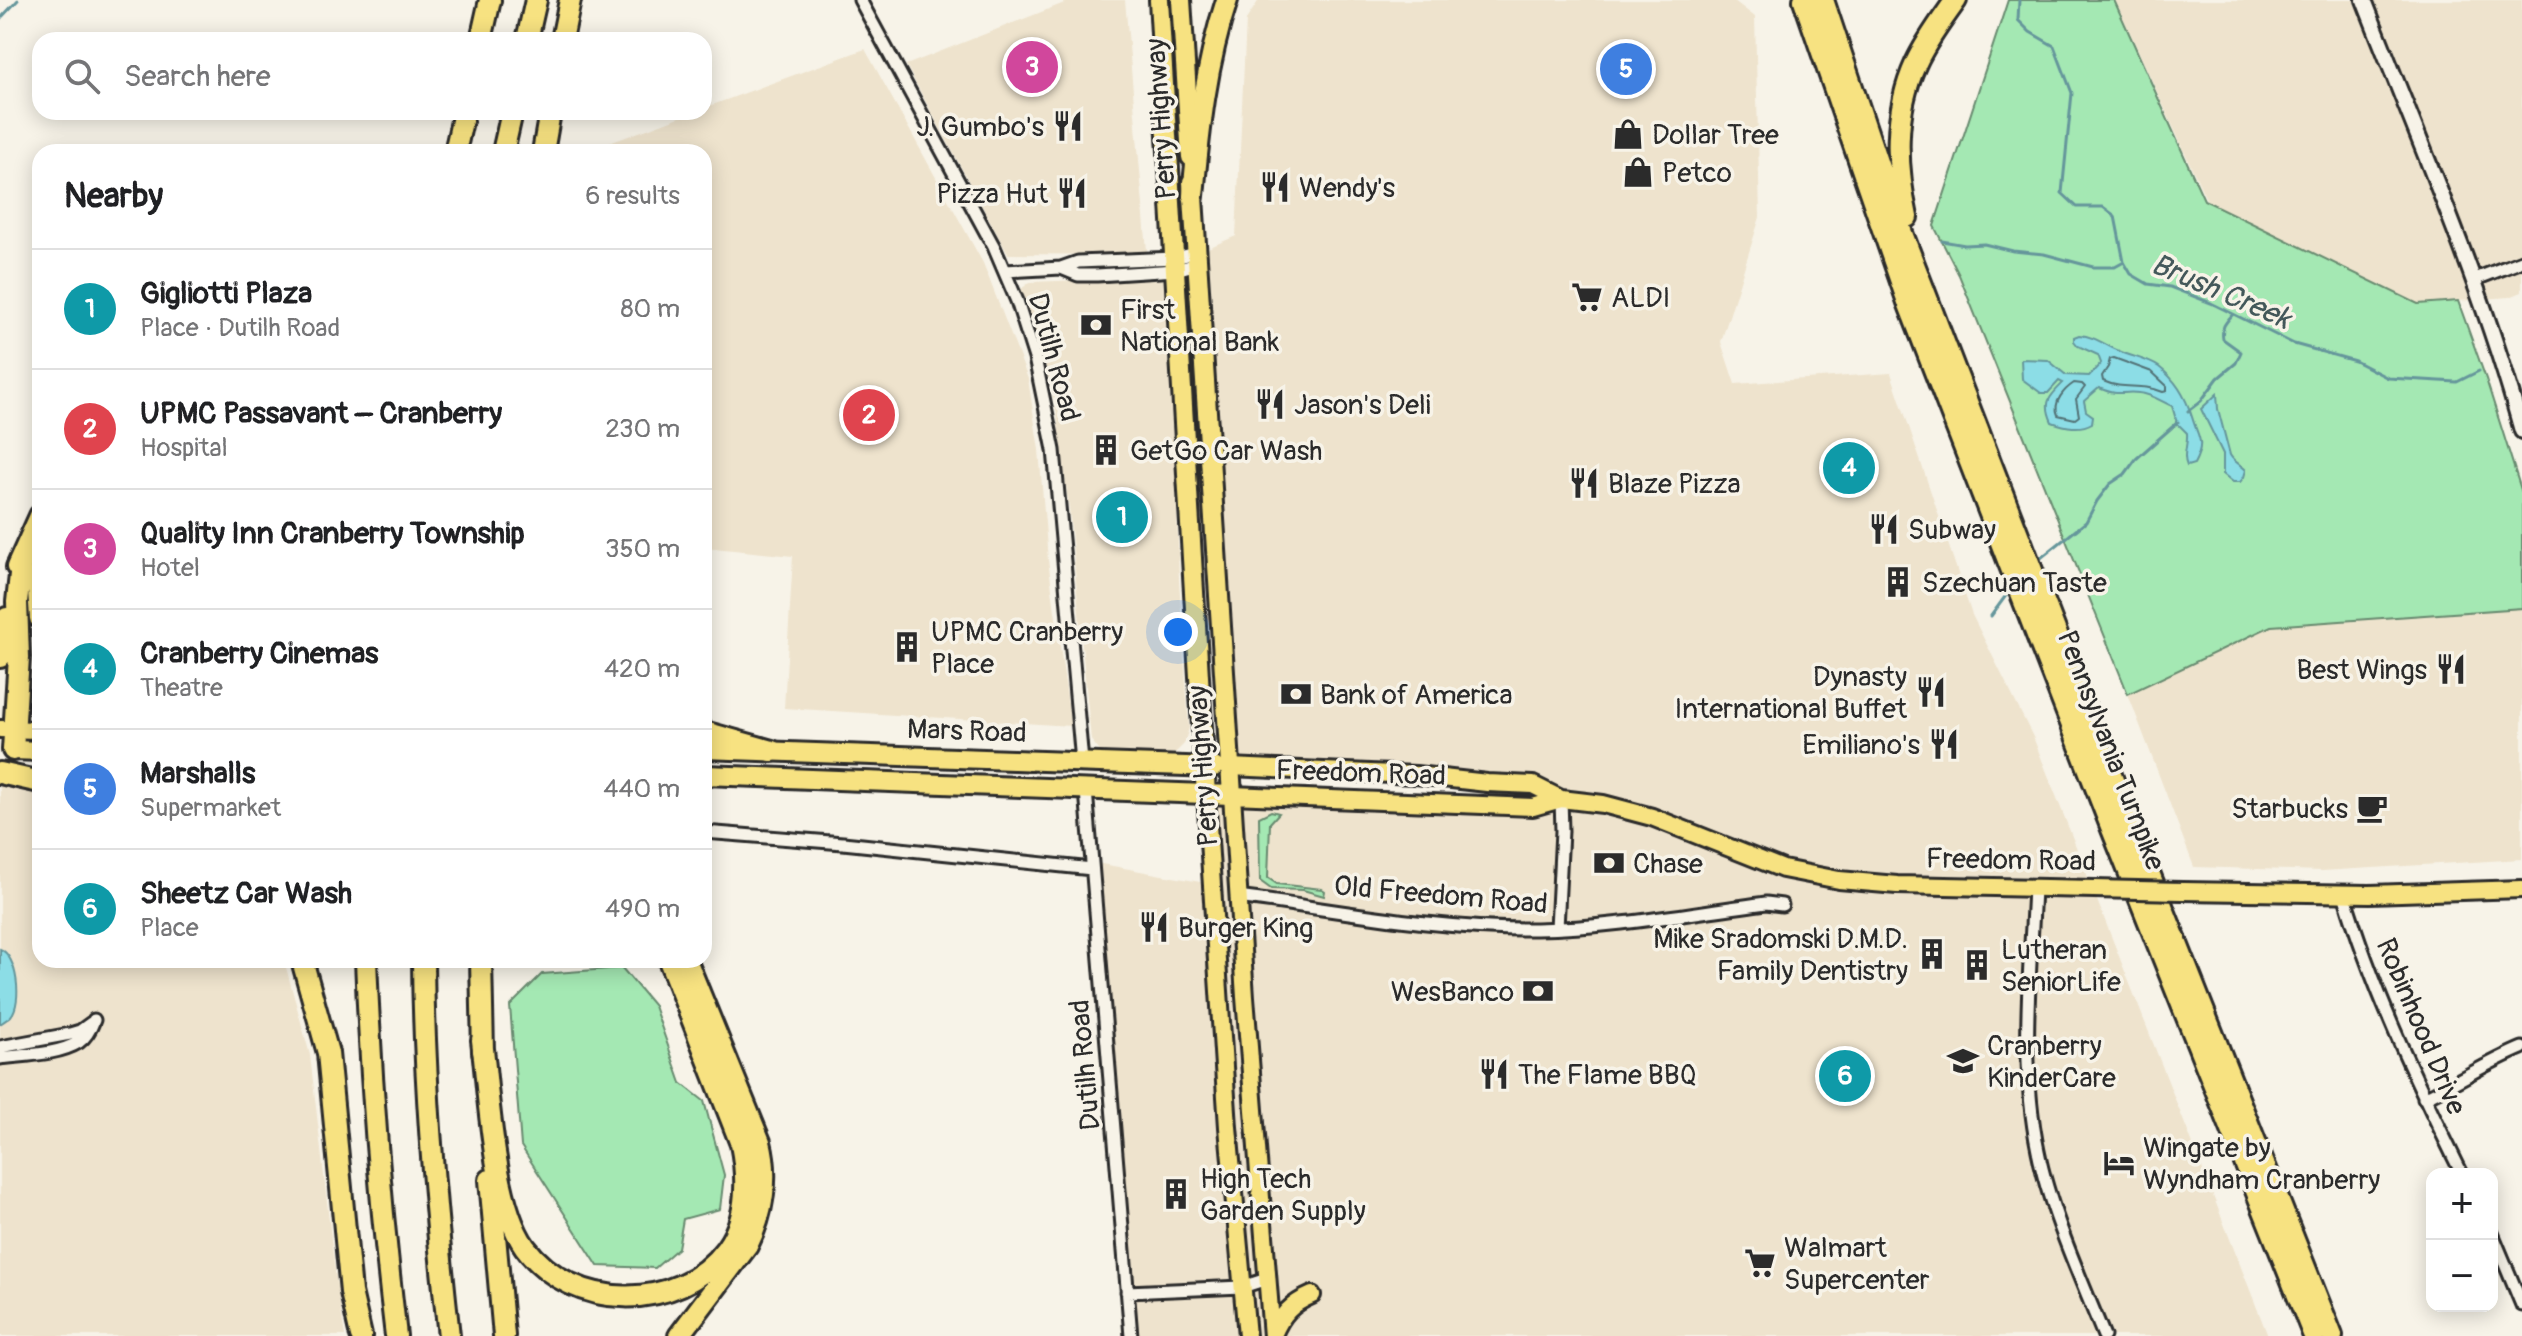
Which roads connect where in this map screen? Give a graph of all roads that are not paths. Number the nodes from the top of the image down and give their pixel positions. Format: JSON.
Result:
{"nodes":[{"id":1,"x":490,"y":0,"type":"edge"},
{"id":2,"x":536,"y":0,"type":"edge"},
{"id":3,"x":570,"y":0,"type":"edge"},
{"id":4,"x":860,"y":0,"type":"edge"},
{"id":5,"x":1159,"y":0,"type":"edge"},
{"id":6,"x":1181,"y":0,"type":"edge"},
{"id":7,"x":1227,"y":0,"type":"edge"},
{"id":8,"x":1788,"y":0,"type":"edge"},
{"id":9,"x":1804,"y":0,"type":"edge"},
{"id":10,"x":1823,"y":0,"type":"edge"},
{"id":11,"x":1956,"y":0,"type":"edge"},
{"id":12,"x":2364,"y":0,"type":"edge"},
{"id":13,"x":483,"y":32,"type":"edge"},
{"id":14,"x":529,"y":32,"type":"edge"},
{"id":15,"x":564,"y":32,"type":"edge"},
{"id":16,"x":462,"y":120,"type":"edge"},
{"id":17,"x":510,"y":120,"type":"edge"},
{"id":18,"x":549,"y":120,"type":"edge"},
{"id":19,"x":456,"y":144,"type":"edge"},
{"id":20,"x":505,"y":144,"type":"edge"},
{"id":21,"x":544,"y":144,"type":"edge"},
{"id":22,"x":1855,"y":153,"type":"junction"},
{"id":23,"x":1193,"y":196,"type":"junction"},
{"id":24,"x":1197,"y":258,"type":"junction"},
{"id":25,"x":2522,"y":261,"type":"edge"},
{"id":26,"x":1176,"y":264,"type":"junction"},
{"id":27,"x":1005,"y":271,"type":"junction"},
{"id":28,"x":2473,"y":280,"type":"junction"},
{"id":29,"x":1925,"y":290,"type":"junction"},
{"id":30,"x":2522,"y":431,"type":"edge"},
{"id":31,"x":32,"y":534,"type":"edge"},
{"id":32,"x":22,"y":557,"type":"junction"},
{"id":33,"x":0,"y":657,"type":"edge"},
{"id":34,"x":32,"y":732,"type":"edge"},
{"id":35,"x":712,"y":734,"type":"edge"},
{"id":36,"x":7,"y":740,"type":"edge"},
{"id":37,"x":32,"y":748,"type":"edge"},
{"id":38,"x":712,"y":749,"type":"edge"},
{"id":39,"x":772,"y":751,"type":"junction"},
{"id":40,"x":1082,"y":762,"type":"junction"},
{"id":41,"x":1203,"y":767,"type":"junction"},
{"id":42,"x":1229,"y":767,"type":"junction"},
{"id":43,"x":0,"y":773,"type":"edge"},
{"id":44,"x":712,"y":776,"type":"edge"},
{"id":45,"x":32,"y":780,"type":"edge"},
{"id":46,"x":1086,"y":790,"type":"junction"},
{"id":47,"x":1206,"y":795,"type":"junction"},
{"id":48,"x":1232,"y":795,"type":"junction"},
{"id":49,"x":1561,"y":799,"type":"junction"},
{"id":50,"x":712,"y":833,"type":"edge"},
{"id":51,"x":1092,"y":869,"type":"junction"},
{"id":52,"x":2034,"y":888,"type":"junction"},
{"id":53,"x":2522,"y":889,"type":"edge"},
{"id":54,"x":2344,"y":894,"type":"junction"},
{"id":55,"x":1238,"y":897,"type":"junction"},
{"id":56,"x":1782,"y":905,"type":"dead end"},
{"id":57,"x":1557,"y":928,"type":"junction"},
{"id":58,"x":304,"y":968,"type":"edge"},
{"id":59,"x":366,"y":968,"type":"edge"},
{"id":60,"x":423,"y":968,"type":"edge"},
{"id":61,"x":481,"y":968,"type":"edge"},
{"id":62,"x":672,"y":968,"type":"edge"},
{"id":63,"x":689,"y":968,"type":"edge"},
{"id":64,"x":482,"y":1040,"type":"junction"},
{"id":65,"x":0,"y":1047,"type":"edge"},
{"id":66,"x":2522,"y":1048,"type":"edge"},
{"id":67,"x":0,"y":1058,"type":"edge"},
{"id":68,"x":2424,"y":1098,"type":"junction"},
{"id":69,"x":2459,"y":1168,"type":"edge"},
{"id":70,"x":2495,"y":1240,"type":"edge"},
{"id":71,"x":1268,"y":1286,"type":"junction"},
{"id":72,"x":1242,"y":1287,"type":"junction"},
{"id":73,"x":1127,"y":1292,"type":"junction"},
{"id":74,"x":1312,"y":1295,"type":"dead end"},
{"id":75,"x":2522,"y":1305,"type":"edge"},
{"id":76,"x":361,"y":1336,"type":"edge"},
{"id":77,"x":396,"y":1336,"type":"edge"},
{"id":78,"x":449,"y":1336,"type":"edge"},
{"id":79,"x":504,"y":1336,"type":"edge"},
{"id":80,"x":679,"y":1336,"type":"edge"},
{"id":81,"x":1131,"y":1336,"type":"edge"},
{"id":82,"x":1247,"y":1336,"type":"edge"},
{"id":83,"x":1272,"y":1336,"type":"edge"},
{"id":84,"x":2104,"y":1336,"type":"edge"},
{"id":85,"x":2314,"y":1336,"type":"edge"},
{"id":86,"x":2332,"y":1336,"type":"edge"}],
"edges":[{"from":1,"to":13,"type":"highway"},
{"from":2,"to":14,"type":"highway"},
{"from":3,"to":15,"type":"highway"},
{"from":4,"to":27,"type":"street","name":"Dutilh Road"},
{"from":5,"to":26,"type":"highway","name":"Perry Highway"},
{"from":6,"to":23,"type":"highway","name":"Perry Highway"},
{"from":7,"to":23,"type":"highway"},
{"from":8,"to":22,"type":"highway"},
{"from":9,"to":22,"type":"highway","name":"Pennsylvania Turnpike"},
{"from":10,"to":29,"type":"highway","name":"Pennsylvania Turnpike"},
{"from":11,"to":29,"type":"highway"},
{"from":12,"to":28,"type":"street"},
{"from":16,"to":19,"type":"highway"},
{"from":17,"to":20,"type":"highway"},
{"from":18,"to":21,"type":"highway"},
{"from":22,"to":85,"type":"highway","name":"Pennsylvania Turnpike"},
{"from":23,"to":24,"type":"highway","name":"Perry Highway"},
{"from":24,"to":26,"type":"street"},
{"from":24,"to":42,"type":"highway","name":"Perry Highway"},
{"from":25,"to":28,"type":"street"},
{"from":26,"to":27,"type":"street"},
{"from":26,"to":41,"type":"highway","name":"Perry Highway"},
{"from":27,"to":40,"type":"street","name":"Dutilh Road"},
{"from":28,"to":30,"type":"street"},
{"from":29,"to":86,"type":"highway","name":"Pennsylvania Turnpike"},
{"from":31,"to":32,"type":"highway"},
{"from":32,"to":33,"type":"highway"},
{"from":32,"to":36,"type":"highway"},
{"from":34,"to":36,"type":"main road"},
{"from":35,"to":39,"type":"highway"},
{"from":36,"to":37,"type":"highway"},
{"from":38,"to":39,"type":"highway","name":"Mars Road"},
{"from":39,"to":40,"type":"highway","name":"Mars Road"},
{"from":40,"to":41,"type":"highway","name":"Mars Road"},
{"from":41,"to":42,"type":"highway","name":"Mars Road"},
{"from":41,"to":47,"type":"highway","name":"Perry Highway"},
{"from":42,"to":48,"type":"highway","name":"Perry Highway"},
{"from":42,"to":49,"type":"main road","name":"Freedom Road"},
{"from":43,"to":45,"type":"highway"},
{"from":44,"to":46,"type":"highway","name":"Mars Road"},
{"from":46,"to":47,"type":"highway","name":"Mars Road"},
{"from":46,"to":51,"type":"street","name":"Dutilh Road"},
{"from":47,"to":48,"type":"highway","name":"Freedom Road"},
{"from":47,"to":72,"type":"main road","name":"Perry Highway"},
{"from":48,"to":49,"type":"main road","name":"Freedom Road"},
{"from":48,"to":55,"type":"main road","name":"Perry Highway"},
{"from":49,"to":52,"type":"main road","name":"Freedom Road"},
{"from":49,"to":57,"type":"street"},
{"from":50,"to":51,"type":"street"},
{"from":51,"to":73,"type":"street","name":"Dutilh Road"},
{"from":52,"to":54,"type":"main road","name":"Freedom Road","bridge":true},
{"from":52,"to":84,"type":"street"},
{"from":53,"to":54,"type":"main road","name":"Freedom Road"},
{"from":54,"to":68,"type":"street","name":"Robinhood Drive"},
{"from":55,"to":57,"type":"street","name":"Old Freedom Road"},
{"from":55,"to":71,"type":"main road","name":"Perry Highway"},
{"from":56,"to":57,"type":"street","name":"Old Freedom Road"},
{"from":58,"to":76,"type":"highway"},
{"from":59,"to":77,"type":"highway"},
{"from":60,"to":78,"type":"highway"},
{"from":61,"to":64,"type":"highway"},
{"from":62,"to":64,"type":"highway"},
{"from":63,"to":80,"type":"highway"},
{"from":64,"to":79,"type":"highway"},
{"from":65,"to":67,"type":"street"},
{"from":66,"to":68,"type":"street"},
{"from":68,"to":69,"type":"street","name":"Robinhood Drive"},
{"from":70,"to":75,"type":"street"},
{"from":71,"to":72,"type":"street"},
{"from":71,"to":83,"type":"main road","name":"Perry Highway"},
{"from":72,"to":73,"type":"street"},
{"from":72,"to":82,"type":"main road","name":"Perry Highway"},
{"from":73,"to":81,"type":"street","name":"Dutilh Road"},
{"from":74,"to":83,"type":"main road"}]}
